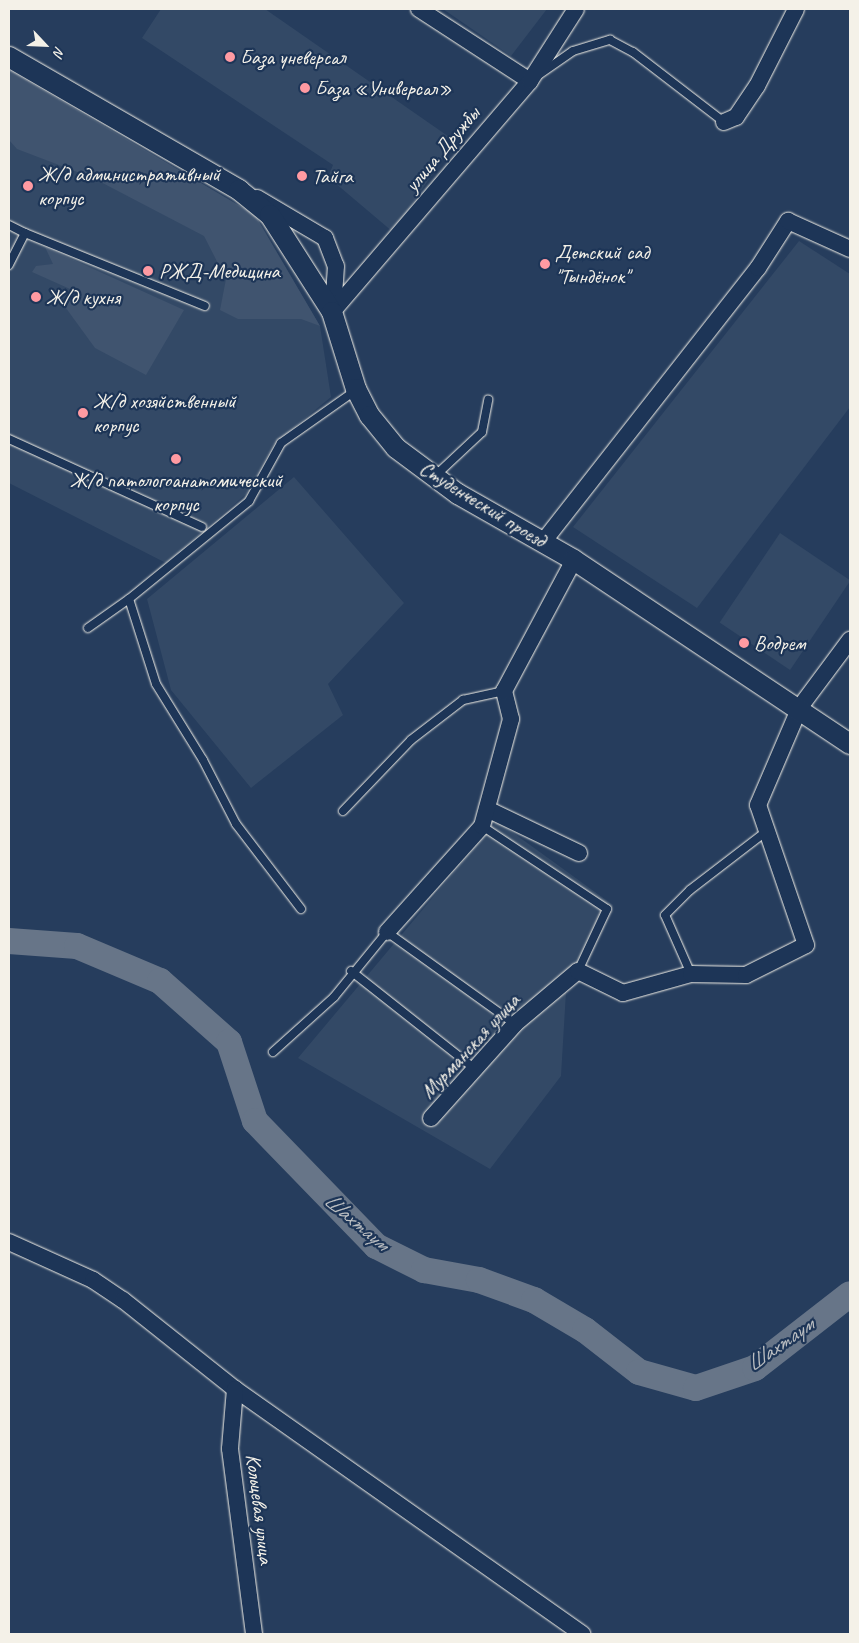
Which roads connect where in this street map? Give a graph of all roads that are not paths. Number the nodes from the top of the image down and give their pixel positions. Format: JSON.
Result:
{"nodes":[{"id":1,"x":419,"y":9,"type":"edge"},
{"id":2,"x":576,"y":9,"type":"edge"},
{"id":3,"x":796,"y":9,"type":"edge"},
{"id":4,"x":9,"y":57,"type":"edge"},
{"id":5,"x":530,"y":81,"type":"junction"},
{"id":6,"x":724,"y":122,"type":"joint"},
{"id":7,"x":239,"y":190,"type":"junction"},
{"id":8,"x":9,"y":226,"type":"edge"},
{"id":9,"x":25,"y":233,"type":"junction"},
{"id":10,"x":850,"y":249,"type":"edge"},
{"id":11,"x":9,"y":265,"type":"edge"},
{"id":12,"x":205,"y":306,"type":"dead end"},
{"id":13,"x":332,"y":312,"type":"junction"},
{"id":14,"x":356,"y":389,"type":"junction"},
{"id":15,"x":488,"y":400,"type":"dead end"},
{"id":16,"x":9,"y":440,"type":"edge"},
{"id":17,"x":434,"y":477,"type":"junction"},
{"id":18,"x":202,"y":527,"type":"dead end"},
{"id":19,"x":543,"y":542,"type":"junction"},
{"id":20,"x":574,"y":560,"type":"junction"},
{"id":21,"x":129,"y":599,"type":"junction"},
{"id":22,"x":88,"y":628,"type":"dead end"},
{"id":23,"x":850,"y":640,"type":"edge"},
{"id":24,"x":504,"y":691,"type":"junction"},
{"id":25,"x":800,"y":707,"type":"junction"},
{"id":26,"x":850,"y":744,"type":"edge"},
{"id":27,"x":486,"y":809,"type":"junction"},
{"id":28,"x":343,"y":811,"type":"dead end"},
{"id":29,"x":482,"y":826,"type":"junction"},
{"id":30,"x":767,"y":831,"type":"junction"},
{"id":31,"x":578,"y":853,"type":"dead end"},
{"id":32,"x":301,"y":909,"type":"dead end"},
{"id":33,"x":387,"y":932,"type":"junction"},
{"id":34,"x":351,"y":971,"type":"junction"},
{"id":35,"x":578,"y":972,"type":"junction"},
{"id":36,"x":692,"y":974,"type":"junction"},
{"id":37,"x":515,"y":1024,"type":"junction"},
{"id":38,"x":273,"y":1052,"type":"dead end"},
{"id":39,"x":474,"y":1068,"type":"junction"},
{"id":40,"x":431,"y":1118,"type":"dead end"},
{"id":41,"x":9,"y":1242,"type":"edge"},
{"id":42,"x":235,"y":1389,"type":"junction"},
{"id":43,"x":254,"y":1634,"type":"edge"},
{"id":44,"x":582,"y":1634,"type":"edge"}],
"edges":[{"from":1,"to":5,"type":"street"},
{"from":2,"to":5,"type":"street","name":"улица Дружбы"},
{"from":3,"to":6,"type":"street"},
{"from":4,"to":7,"type":"street","name":"Студенческий проезд"},
{"from":5,"to":6,"type":"lane"},
{"from":5,"to":13,"type":"street","name":"улица Дружбы"},
{"from":7,"to":13,"type":"street","name":"Студенческий проезд"},
{"from":7,"to":13,"type":"street"},
{"from":8,"to":9,"type":"lane"},
{"from":9,"to":11,"type":"lane"},
{"from":9,"to":12,"type":"lane"},
{"from":10,"to":19,"type":"street"},
{"from":13,"to":14,"type":"street","name":"Студенческий проезд"},
{"from":14,"to":17,"type":"street","name":"Студенческий проезд"},
{"from":14,"to":21,"type":"lane"},
{"from":15,"to":17,"type":"lane"},
{"from":16,"to":18,"type":"lane"},
{"from":17,"to":19,"type":"street","name":"Студенческий проезд"},
{"from":19,"to":20,"type":"street","name":"Студенческий проезд"},
{"from":20,"to":24,"type":"street"},
{"from":20,"to":25,"type":"street","name":"Студенческий проезд"},
{"from":21,"to":22,"type":"lane"},
{"from":21,"to":32,"type":"lane"},
{"from":23,"to":25,"type":"street"},
{"from":24,"to":27,"type":"street"},
{"from":24,"to":28,"type":"lane"},
{"from":25,"to":26,"type":"street","name":"Студенческий проезд"},
{"from":25,"to":30,"type":"street"},
{"from":27,"to":29,"type":"street"},
{"from":27,"to":31,"type":"street"},
{"from":29,"to":33,"type":"street"},
{"from":29,"to":35,"type":"lane"},
{"from":30,"to":36,"type":"lane"},
{"from":30,"to":36,"type":"street"},
{"from":33,"to":34,"type":"lane"},
{"from":33,"to":37,"type":"lane"},
{"from":34,"to":38,"type":"lane"},
{"from":34,"to":39,"type":"lane"},
{"from":35,"to":36,"type":"street"},
{"from":35,"to":37,"type":"street","name":"Мурманская улица"},
{"from":37,"to":39,"type":"street","name":"Мурманская улица"},
{"from":39,"to":40,"type":"street","name":"Мурманская улица"},
{"from":41,"to":42,"type":"street"},
{"from":42,"to":43,"type":"street","name":"Кольцевая улица"},
{"from":42,"to":44,"type":"street"}]}
